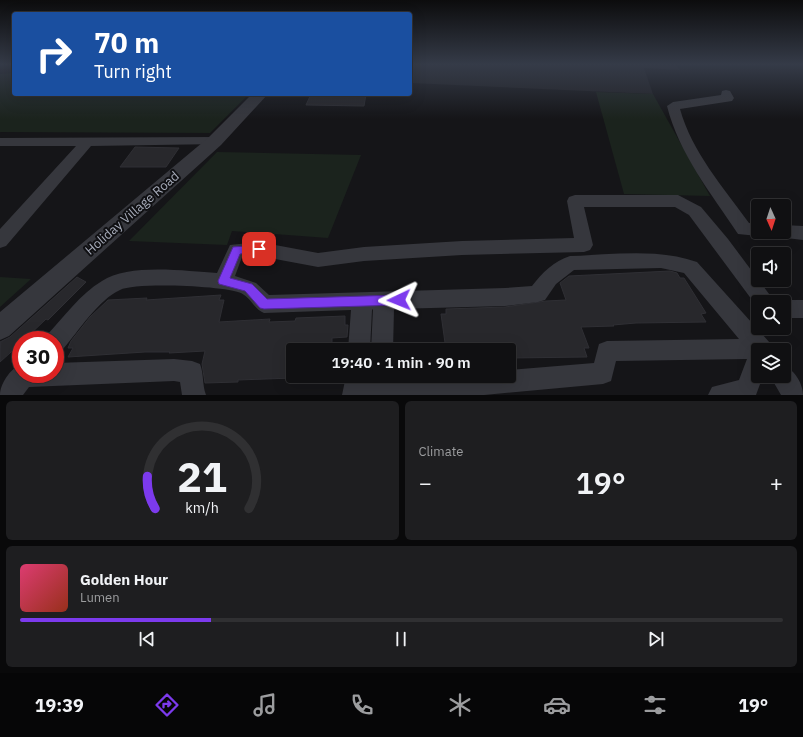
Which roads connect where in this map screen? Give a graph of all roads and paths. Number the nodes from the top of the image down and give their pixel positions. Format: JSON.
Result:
{"nodes":[{"id":1,"x":726,"y":94,"type":"dead end"},
{"id":2,"x":258,"y":96,"type":"edge"},
{"id":3,"x":215,"y":141,"type":"junction"},
{"id":4,"x":0,"y":142,"type":"edge"},
{"id":5,"x":87,"y":142,"type":"junction"},
{"id":6,"x":751,"y":230,"type":"edge"},
{"id":7,"x":791,"y":232,"type":"edge"},
{"id":8,"x":803,"y":233,"type":"edge"},
{"id":9,"x":0,"y":241,"type":"edge"},
{"id":10,"x":223,"y":281,"type":"junction"},
{"id":11,"x":760,"y":295,"type":"edge"},
{"id":12,"x":384,"y":300,"type":"junction"},
{"id":13,"x":362,"y":301,"type":"junction"},
{"id":14,"x":791,"y":309,"type":"edge"},
{"id":15,"x":803,"y":309,"type":"edge"},
{"id":16,"x":0,"y":328,"type":"edge"},
{"id":17,"x":64,"y":332,"type":"edge"},
{"id":18,"x":359,"y":343,"type":"edge"},
{"id":19,"x":382,"y":343,"type":"edge"},
{"id":20,"x":753,"y":343,"type":"edge"},
{"id":21,"x":751,"y":352,"type":"edge"},
{"id":22,"x":64,"y":374,"type":"edge"},
{"id":23,"x":751,"y":380,"type":"edge"},
{"id":24,"x":18,"y":383,"type":"edge"},
{"id":25,"x":357,"y":383,"type":"edge"},
{"id":26,"x":786,"y":383,"type":"edge"},
{"id":27,"x":381,"y":388,"type":"edge"},
{"id":28,"x":8,"y":395,"type":"edge"},
{"id":29,"x":194,"y":395,"type":"edge"},
{"id":30,"x":355,"y":395,"type":"edge"},
{"id":31,"x":720,"y":395,"type":"edge"},
{"id":32,"x":795,"y":395,"type":"edge"}],
"edges":[{"from":1,"to":6,"type":"street"},
{"from":2,"to":3,"type":"street","name":"Holiday Village Road"},
{"from":3,"to":5,"type":"street"},
{"from":3,"to":16,"type":"street","name":"Holiday Village Road"},
{"from":4,"to":5,"type":"street"},
{"from":5,"to":9,"type":"street"},
{"from":7,"to":8,"type":"street"},
{"from":10,"to":11,"type":"street"},
{"from":10,"to":13,"type":"street"},
{"from":10,"to":17,"type":"street"},
{"from":12,"to":13,"type":"street"},
{"from":12,"to":19,"type":"street"},
{"from":12,"to":20,"type":"street"},
{"from":13,"to":18,"type":"street"},
{"from":14,"to":15,"type":"street"},
{"from":21,"to":27,"type":"street"},
{"from":22,"to":29,"type":"street"},
{"from":23,"to":31,"type":"street"},
{"from":24,"to":28,"type":"street"},
{"from":25,"to":30,"type":"street"},
{"from":26,"to":32,"type":"street"},
{"from":27,"to":30,"type":"street"}]}
